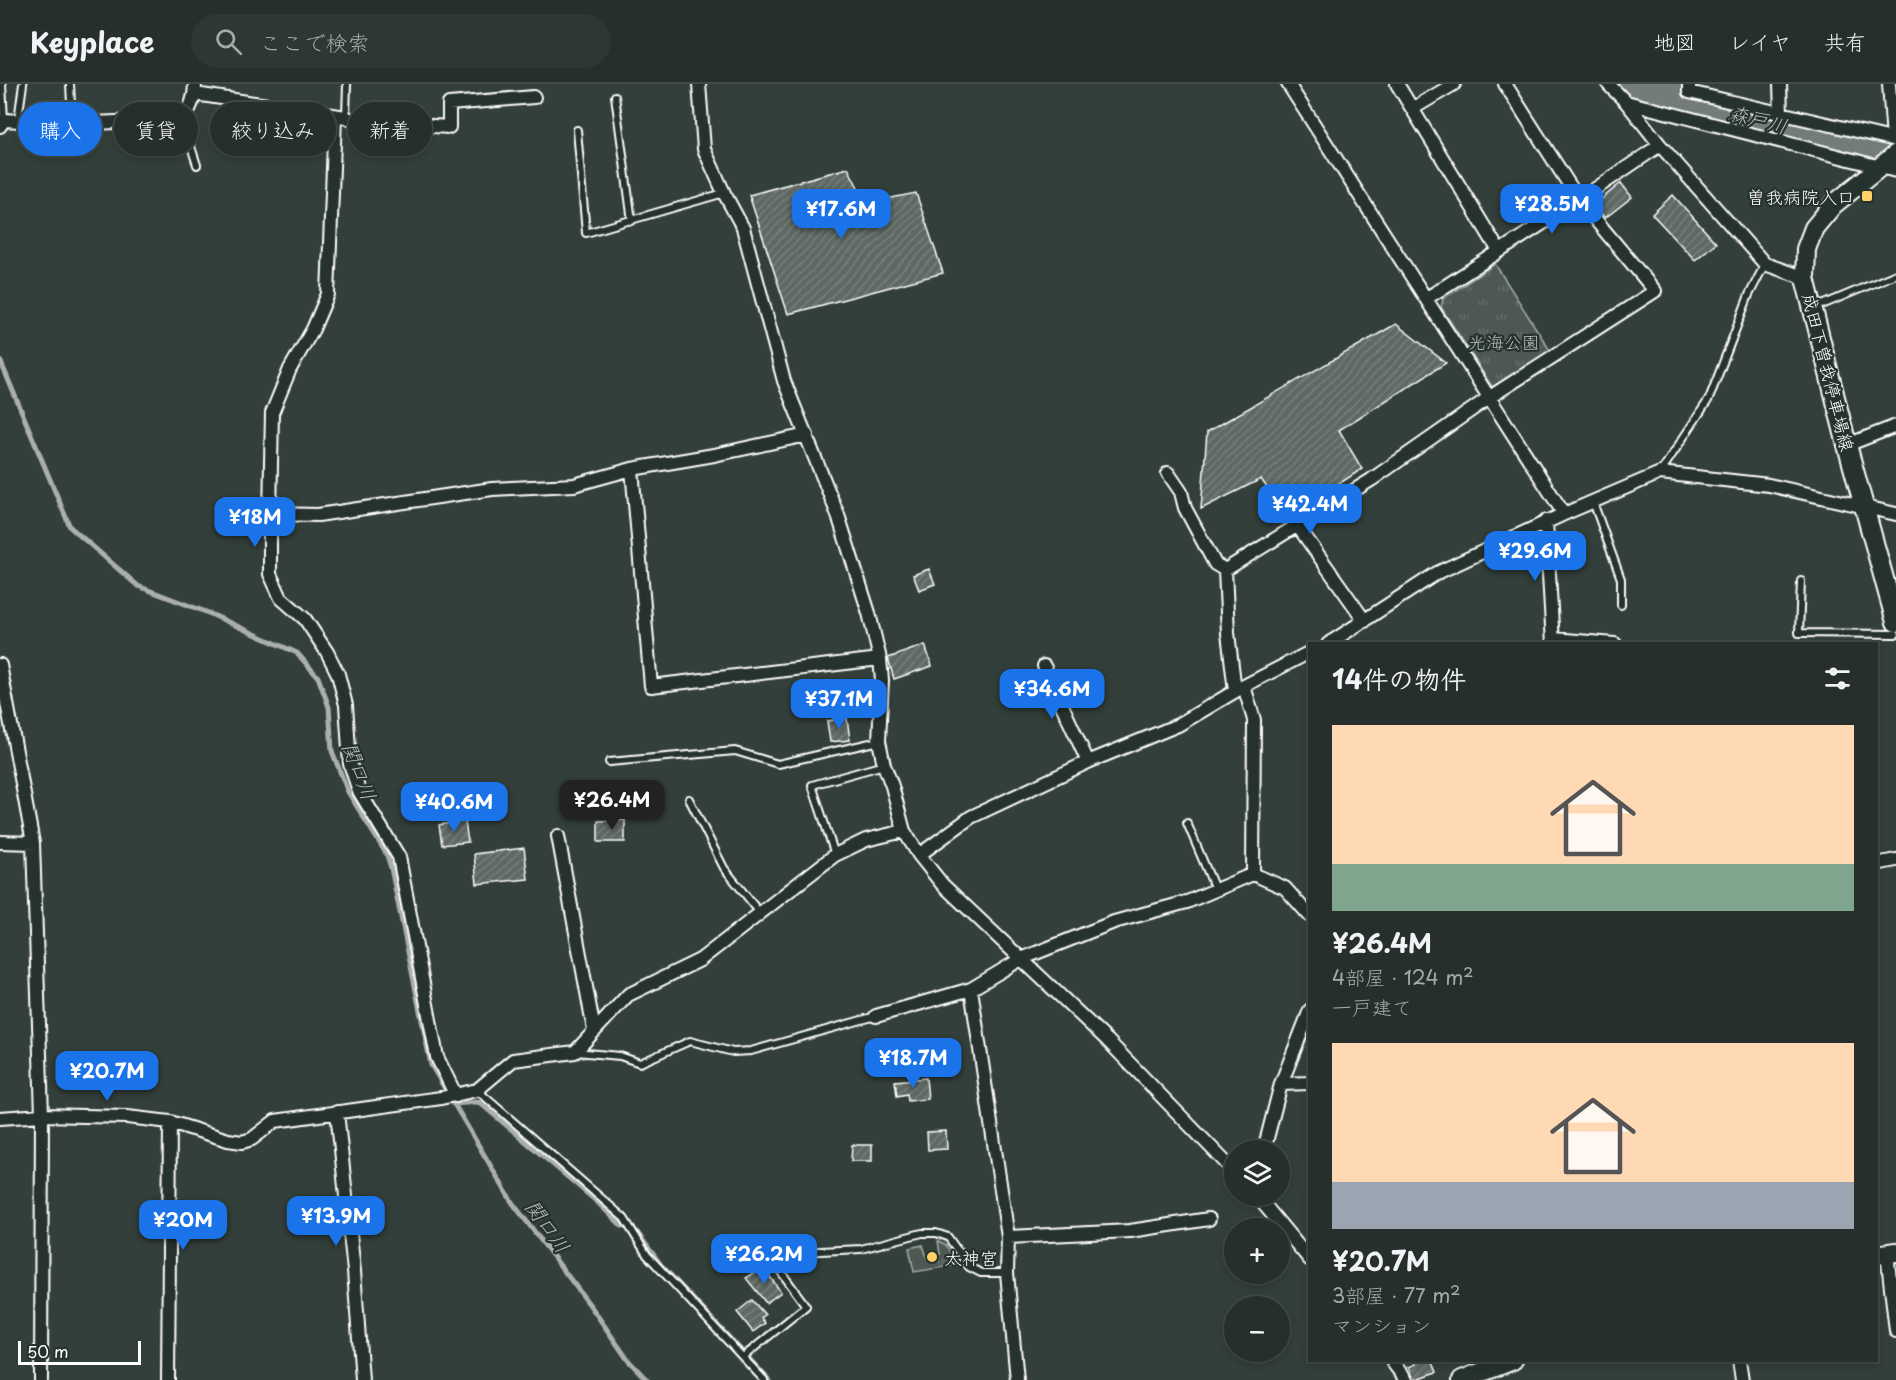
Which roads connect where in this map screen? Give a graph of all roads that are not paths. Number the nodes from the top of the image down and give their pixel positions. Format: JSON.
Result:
{"nodes":[{"id":1,"x":2,"y":84,"type":"edge"},
{"id":2,"x":22,"y":84,"type":"edge"},
{"id":3,"x":70,"y":84,"type":"edge"},
{"id":4,"x":347,"y":84,"type":"edge"},
{"id":5,"x":699,"y":84,"type":"edge"},
{"id":6,"x":1288,"y":84,"type":"edge"},
{"id":7,"x":1397,"y":84,"type":"edge"},
{"id":8,"x":1454,"y":84,"type":"edge"},
{"id":9,"x":1505,"y":84,"type":"edge"},
{"id":10,"x":1689,"y":84,"type":"edge"},
{"id":11,"x":1780,"y":84,"type":"edge"},
{"id":12,"x":1889,"y":84,"type":"edge"},
{"id":13,"x":1611,"y":88,"type":"edge"},
{"id":14,"x":195,"y":89,"type":"edge"},
{"id":15,"x":615,"y":96,"type":"dead end"},
{"id":16,"x":534,"y":97,"type":"dead end"},
{"id":17,"x":20,"y":102,"type":"edge"},
{"id":18,"x":71,"y":102,"type":"edge"},
{"id":19,"x":1626,"y":102,"type":"junction"},
{"id":20,"x":1413,"y":109,"type":"junction"},
{"id":21,"x":1780,"y":114,"type":"junction"},
{"id":22,"x":340,"y":117,"type":"junction"},
{"id":23,"x":18,"y":121,"type":"edge"},
{"id":24,"x":2,"y":123,"type":"edge"},
{"id":25,"x":577,"y":130,"type":"dead end"},
{"id":26,"x":1895,"y":144,"type":"edge"},
{"id":27,"x":1660,"y":145,"type":"junction"},
{"id":28,"x":194,"y":156,"type":"edge"},
{"id":29,"x":197,"y":165,"type":"dead end"},
{"id":30,"x":1888,"y":169,"type":"edge"},
{"id":31,"x":724,"y":193,"type":"junction"},
{"id":32,"x":1579,"y":200,"type":"junction"},
{"id":33,"x":632,"y":221,"type":"junction"},
{"id":34,"x":1499,"y":251,"type":"junction"},
{"id":35,"x":1765,"y":264,"type":"junction"},
{"id":36,"x":1896,"y":274,"type":"edge"},
{"id":37,"x":1805,"y":278,"type":"junction"},
{"id":38,"x":1427,"y":298,"type":"junction"},
{"id":39,"x":1812,"y":309,"type":"junction"},
{"id":40,"x":1490,"y":397,"type":"junction"},
{"id":41,"x":1896,"y":426,"type":"edge"},
{"id":42,"x":807,"y":435,"type":"junction"},
{"id":43,"x":1847,"y":444,"type":"junction"},
{"id":44,"x":632,"y":469,"type":"junction"},
{"id":45,"x":1168,"y":473,"type":"dead end"},
{"id":46,"x":1660,"y":473,"type":"junction"},
{"id":47,"x":1592,"y":502,"type":"junction"},
{"id":48,"x":1865,"y":508,"type":"junction"},
{"id":49,"x":270,"y":514,"type":"junction"},
{"id":50,"x":1564,"y":514,"type":"junction"},
{"id":51,"x":1896,"y":514,"type":"edge"},
{"id":52,"x":1546,"y":521,"type":"junction"},
{"id":53,"x":1297,"y":525,"type":"junction"},
{"id":54,"x":1225,"y":570,"type":"junction"},
{"id":55,"x":1800,"y":580,"type":"dead end"},
{"id":56,"x":1621,"y":605,"type":"dead end"},
{"id":57,"x":1365,"y":621,"type":"junction"},
{"id":58,"x":1896,"y":622,"type":"edge"},
{"id":59,"x":1896,"y":634,"type":"edge"},
{"id":60,"x":1553,"y":641,"type":"edge"},
{"id":61,"x":1331,"y":642,"type":"edge"},
{"id":62,"x":1574,"y":642,"type":"edge"},
{"id":63,"x":1308,"y":653,"type":"edge"},
{"id":64,"x":880,"y":659,"type":"junction"},
{"id":65,"x":0,"y":665,"type":"edge"},
{"id":66,"x":1044,"y":666,"type":"dead end"},
{"id":67,"x":1240,"y":688,"type":"junction"},
{"id":68,"x":879,"y":741,"type":"junction"},
{"id":69,"x":609,"y":762,"type":"dead end"},
{"id":70,"x":1088,"y":762,"type":"junction"},
{"id":71,"x":884,"y":765,"type":"junction"},
{"id":72,"x":690,"y":798,"type":"dead end"},
{"id":73,"x":1187,"y":824,"type":"dead end"},
{"id":74,"x":904,"y":831,"type":"junction"},
{"id":75,"x":558,"y":836,"type":"dead end"},
{"id":76,"x":0,"y":842,"type":"edge"},
{"id":77,"x":33,"y":843,"type":"junction"},
{"id":78,"x":835,"y":855,"type":"junction"},
{"id":79,"x":919,"y":855,"type":"junction"},
{"id":80,"x":1896,"y":860,"type":"edge"},
{"id":81,"x":1878,"y":864,"type":"edge"},
{"id":82,"x":1253,"y":874,"type":"junction"},
{"id":83,"x":1215,"y":889,"type":"junction"},
{"id":84,"x":760,"y":913,"type":"junction"},
{"id":85,"x":1308,"y":914,"type":"edge"},
{"id":86,"x":1021,"y":959,"type":"junction"},
{"id":87,"x":971,"y":989,"type":"junction"},
{"id":88,"x":1308,"y":1015,"type":"edge"},
{"id":89,"x":876,"y":1016,"type":"joint"},
{"id":90,"x":594,"y":1030,"type":"junction"},
{"id":91,"x":575,"y":1052,"type":"junction"},
{"id":92,"x":1308,"y":1083,"type":"edge"},
{"id":93,"x":1281,"y":1084,"type":"junction"},
{"id":94,"x":477,"y":1090,"type":"junction"},
{"id":95,"x":456,"y":1095,"type":"junction"},
{"id":96,"x":337,"y":1112,"type":"junction"},
{"id":97,"x":42,"y":1115,"type":"junction"},
{"id":98,"x":0,"y":1118,"type":"edge"},
{"id":99,"x":170,"y":1122,"type":"junction"},
{"id":100,"x":1267,"y":1140,"type":"edge"},
{"id":101,"x":1224,"y":1161,"type":"edge"},
{"id":102,"x":1265,"y":1206,"type":"edge"},
{"id":103,"x":1209,"y":1220,"type":"dead end"},
{"id":104,"x":1008,"y":1237,"type":"junction"},
{"id":105,"x":1886,"y":1253,"type":"edge"},
{"id":106,"x":1308,"y":1258,"type":"edge"},
{"id":107,"x":1007,"y":1273,"type":"junction"},
{"id":108,"x":1896,"y":1329,"type":"edge"},
{"id":109,"x":742,"y":1357,"type":"junction"},
{"id":110,"x":1392,"y":1362,"type":"edge"},
{"id":111,"x":1508,"y":1362,"type":"edge"},
{"id":112,"x":1739,"y":1362,"type":"edge"},
{"id":113,"x":41,"y":1380,"type":"edge"},
{"id":114,"x":168,"y":1380,"type":"edge"},
{"id":115,"x":362,"y":1380,"type":"edge"},
{"id":116,"x":764,"y":1380,"type":"edge"},
{"id":117,"x":1017,"y":1380,"type":"edge"},
{"id":118,"x":1406,"y":1380,"type":"edge"},
{"id":119,"x":1462,"y":1380,"type":"edge"},
{"id":120,"x":1742,"y":1380,"type":"edge"}],
"edges":[{"from":1,"to":24,"type":"lane"},
{"from":2,"to":17,"type":"lane"},
{"from":3,"to":18,"type":"lane"},
{"from":4,"to":22,"type":"lane"},
{"from":5,"to":31,"type":"street"},
{"from":6,"to":38,"type":"street"},
{"from":7,"to":20,"type":"street"},
{"from":8,"to":20,"type":"street"},
{"from":9,"to":32,"type":"street"},
{"from":10,"to":21,"type":"street"},
{"from":11,"to":21,"type":"street"},
{"from":12,"to":26,"type":"street"},
{"from":13,"to":19,"type":"street"},
{"from":14,"to":22,"type":"street"},
{"from":15,"to":33,"type":"lane"},
{"from":16,"to":22,"type":"street"},
{"from":19,"to":27,"type":"street"},
{"from":19,"to":30,"type":"street"},
{"from":20,"to":34,"type":"street"},
{"from":21,"to":26,"type":"street"},
{"from":22,"to":49,"type":"street"},
{"from":23,"to":24,"type":"street"},
{"from":25,"to":33,"type":"lane"},
{"from":26,"to":30,"type":"main road","name":"成田下曽我停車場線"},
{"from":27,"to":32,"type":"street"},
{"from":27,"to":35,"type":"street"},
{"from":28,"to":29,"type":"lane"},
{"from":30,"to":37,"type":"main road","name":"成田下曽我停車場線"},
{"from":31,"to":33,"type":"lane"},
{"from":31,"to":42,"type":"street"},
{"from":32,"to":34,"type":"street"},
{"from":32,"to":40,"type":"street"},
{"from":34,"to":38,"type":"street"},
{"from":35,"to":37,"type":"street"},
{"from":35,"to":46,"type":"lane"},
{"from":36,"to":39,"type":"lane"},
{"from":37,"to":39,"type":"main road","name":"成田下曽我停車場線"},
{"from":38,"to":40,"type":"street"},
{"from":39,"to":43,"type":"main road","name":"成田下曽我停車場線"},
{"from":40,"to":50,"type":"street"},
{"from":40,"to":53,"type":"street"},
{"from":41,"to":43,"type":"street"},
{"from":42,"to":44,"type":"street"},
{"from":42,"to":64,"type":"street"},
{"from":43,"to":48,"type":"main road","name":"成田下曽我停車場線"},
{"from":44,"to":49,"type":"street"},
{"from":44,"to":64,"type":"street"},
{"from":45,"to":54,"type":"street"},
{"from":46,"to":47,"type":"street"},
{"from":46,"to":48,"type":"street"},
{"from":47,"to":50,"type":"street"},
{"from":47,"to":56,"type":"lane"},
{"from":48,"to":51,"type":"street"},
{"from":48,"to":58,"type":"main road","name":"成田下曽我停車場線"},
{"from":49,"to":95,"type":"street"},
{"from":50,"to":52,"type":"street"},
{"from":52,"to":57,"type":"street"},
{"from":52,"to":60,"type":"street"},
{"from":53,"to":54,"type":"street"},
{"from":53,"to":57,"type":"street"},
{"from":54,"to":67,"type":"street"},
{"from":55,"to":59,"type":"lane"},
{"from":57,"to":61,"type":"street"},
{"from":60,"to":62,"type":"street"},
{"from":63,"to":67,"type":"street"},
{"from":64,"to":68,"type":"street"},
{"from":65,"to":77,"type":"street"},
{"from":66,"to":70,"type":"street"},
{"from":67,"to":70,"type":"street"},
{"from":67,"to":82,"type":"street"},
{"from":68,"to":69,"type":"lane"},
{"from":68,"to":71,"type":"street"},
{"from":70,"to":79,"type":"street"},
{"from":71,"to":74,"type":"street"},
{"from":71,"to":78,"type":"lane"},
{"from":72,"to":84,"type":"lane"},
{"from":73,"to":83,"type":"lane"},
{"from":74,"to":78,"type":"street"},
{"from":74,"to":79,"type":"street"},
{"from":75,"to":90,"type":"street"},
{"from":76,"to":77,"type":"street"},
{"from":77,"to":97,"type":"street"},
{"from":78,"to":84,"type":"street"},
{"from":79,"to":86,"type":"street"},
{"from":80,"to":81,"type":"street"},
{"from":82,"to":83,"type":"street"},
{"from":82,"to":85,"type":"street"},
{"from":83,"to":86,"type":"street"},
{"from":84,"to":90,"type":"street"},
{"from":86,"to":87,"type":"street"},
{"from":86,"to":101,"type":"street"},
{"from":87,"to":89,"type":"street"},
{"from":87,"to":104,"type":"street"},
{"from":88,"to":93,"type":"street"},
{"from":89,"to":91,"type":"lane"},
{"from":90,"to":91,"type":"street"},
{"from":91,"to":94,"type":"street"},
{"from":92,"to":93,"type":"street"},
{"from":93,"to":100,"type":"street"},
{"from":94,"to":95,"type":"street"},
{"from":94,"to":109,"type":"lane"},
{"from":95,"to":96,"type":"street"},
{"from":96,"to":99,"type":"street"},
{"from":96,"to":115,"type":"street"},
{"from":97,"to":98,"type":"street"},
{"from":97,"to":99,"type":"street"},
{"from":97,"to":113,"type":"street"},
{"from":99,"to":114,"type":"street"},
{"from":102,"to":106,"type":"street"},
{"from":103,"to":104,"type":"street"},
{"from":104,"to":107,"type":"street"},
{"from":105,"to":108,"type":"street"},
{"from":107,"to":109,"type":"lane"},
{"from":107,"to":117,"type":"street"},
{"from":109,"to":116,"type":"lane"},
{"from":110,"to":118,"type":"street"},
{"from":111,"to":119,"type":"main road"},
{"from":112,"to":120,"type":"street"}]}
